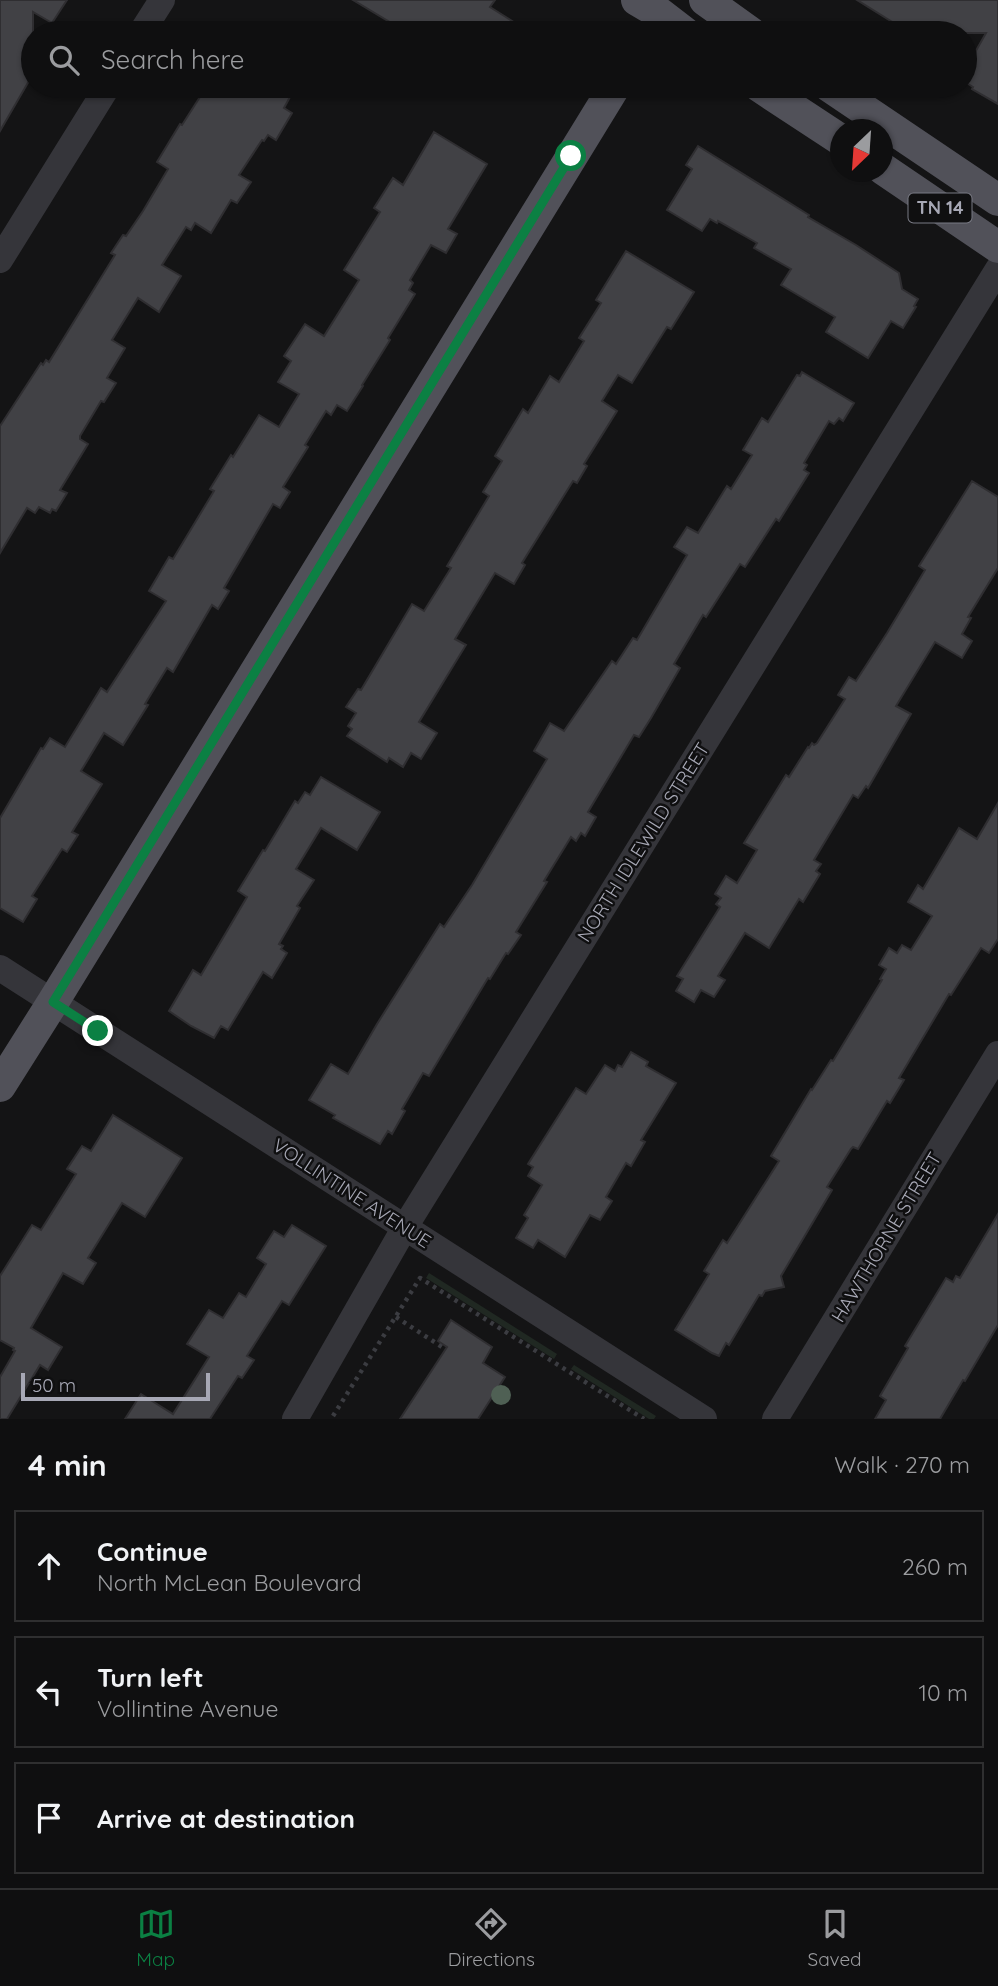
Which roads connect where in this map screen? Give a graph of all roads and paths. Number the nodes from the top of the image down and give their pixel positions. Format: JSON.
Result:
{"nodes":[{"id":1,"x":162,"y":0,"type":"edge"},
{"id":2,"x":705,"y":0,"type":"edge"},
{"id":3,"x":149,"y":21,"type":"edge"},
{"id":4,"x":734,"y":21,"type":"edge"},
{"id":5,"x":101,"y":98,"type":"edge"},
{"id":6,"x":608,"y":98,"type":"edge"},
{"id":7,"x":778,"y":98,"type":"edge"},
{"id":8,"x":847,"y":98,"type":"edge"},
{"id":9,"x":830,"y":134,"type":"edge"},
{"id":10,"x":893,"y":176,"type":"edge"},
{"id":11,"x":998,"y":200,"type":"edge"},
{"id":12,"x":998,"y":247,"type":"edge"},
{"id":13,"x":0,"y":260,"type":"edge"},
{"id":14,"x":998,"y":269,"type":"edge"},
{"id":15,"x":0,"y":968,"type":"edge"},
{"id":16,"x":53,"y":1002,"type":"junction"},
{"id":17,"x":998,"y":1054,"type":"edge"},
{"id":18,"x":0,"y":1086,"type":"edge"},
{"id":19,"x":405,"y":1227,"type":"junction"},
{"id":20,"x":396,"y":1317,"type":"junction"},
{"id":21,"x":445,"y":1349,"type":"dead end"},
{"id":22,"x":333,"y":1416,"type":"dead end"},
{"id":23,"x":295,"y":1419,"type":"edge"},
{"id":24,"x":644,"y":1419,"type":"edge"},
{"id":25,"x":704,"y":1419,"type":"edge"},
{"id":26,"x":775,"y":1419,"type":"edge"}],
"edges":[{"from":1,"to":3,"type":"street"},
{"from":2,"to":4,"type":"main road"},
{"from":5,"to":13,"type":"street"},
{"from":6,"to":16,"type":"main road"},
{"from":7,"to":9,"type":"main road"},
{"from":8,"to":11,"type":"main road","number":"TN 14"},
{"from":10,"to":12,"type":"main road","number":"TN 14"},
{"from":14,"to":19,"type":"street","name":"NORTH IDLEWILD STREET"},
{"from":15,"to":16,"type":"street","name":"VOLLINTINE AVENUE"},
{"from":16,"to":18,"type":"main road"},
{"from":16,"to":19,"type":"street","name":"VOLLINTINE AVENUE"},
{"from":17,"to":26,"type":"street","name":"HAWTHORNE STREET"},
{"from":19,"to":23,"type":"street","name":"NORTH IDLEWILD STREET"},
{"from":19,"to":25,"type":"street","name":"VOLLINTINE AVENUE"},
{"from":20,"to":21,"type":"path"},
{"from":20,"to":22,"type":"path"},
{"from":20,"to":24,"type":"path"}]}
